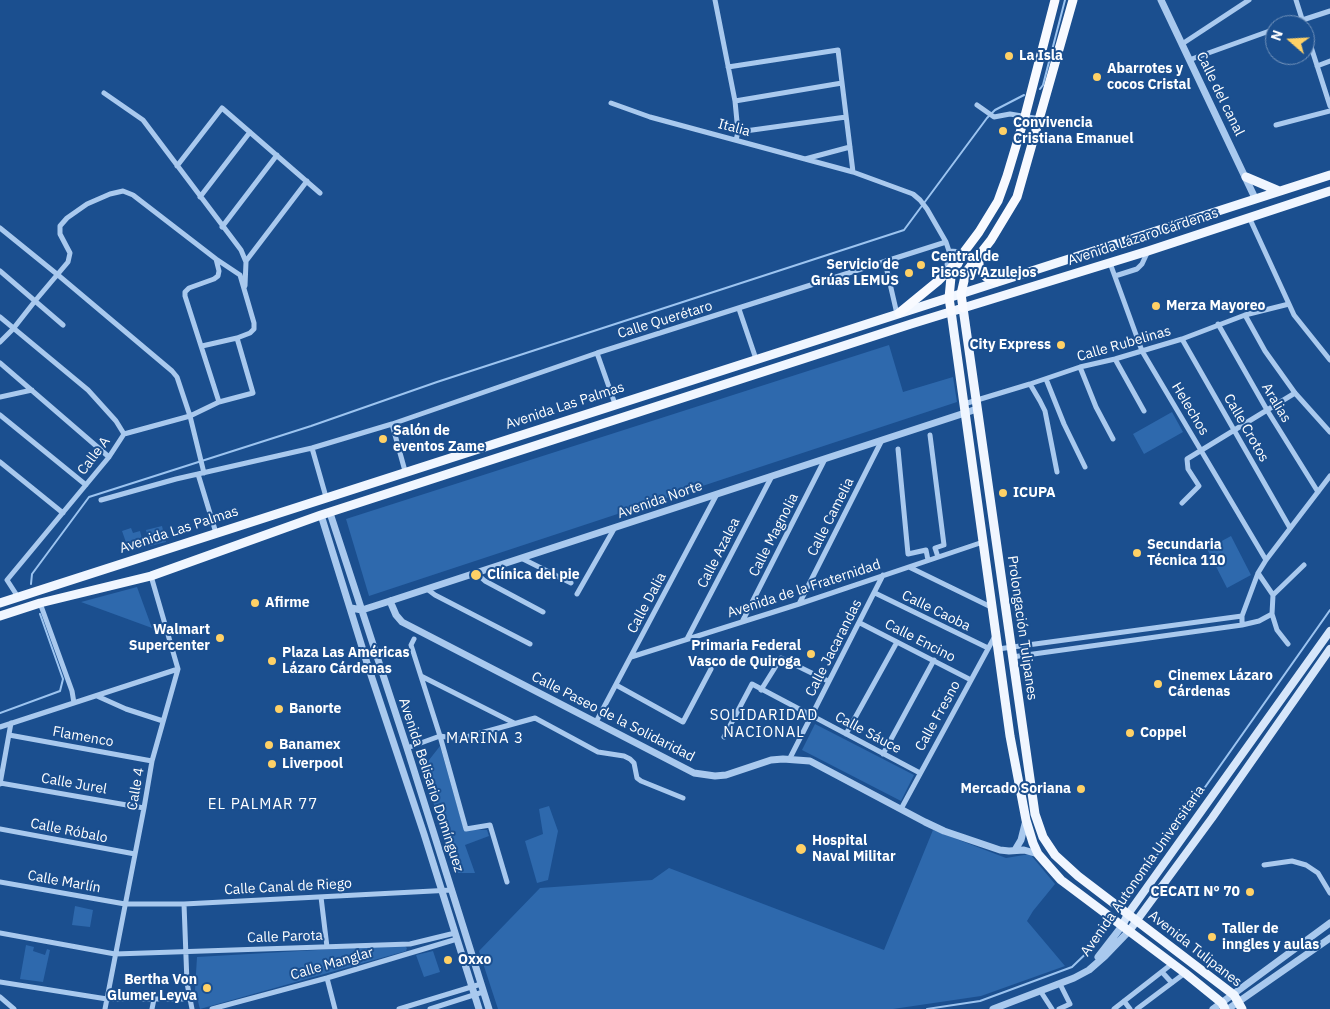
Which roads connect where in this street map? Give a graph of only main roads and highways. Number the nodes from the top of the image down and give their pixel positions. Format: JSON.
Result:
{"nodes":[{"id":1,"x":1055,"y":0,"type":"edge"},
{"id":2,"x":1073,"y":0,"type":"edge"},
{"id":3,"x":1330,"y":175,"type":"edge"},
{"id":4,"x":1246,"y":177,"type":"road end"},
{"id":5,"x":1280,"y":191,"type":"junction"},
{"id":6,"x":1330,"y":191,"type":"edge"},
{"id":7,"x":979,"y":232,"type":"junction"},
{"id":8,"x":991,"y":240,"type":"junction"},
{"id":9,"x":964,"y":252,"type":"junction"},
{"id":10,"x":979,"y":256,"type":"junction"},
{"id":11,"x":996,"y":282,"type":"junction"},
{"id":12,"x":960,"y":294,"type":"junction"},
{"id":13,"x":949,"y":298,"type":"junction"},
{"id":14,"x":963,"y":308,"type":"junction"},
{"id":15,"x":951,"y":311,"type":"junction"},
{"id":16,"x":898,"y":314,"type":"junction"},
{"id":17,"x":986,"y":474,"type":"junction"},
{"id":18,"x":974,"y":477,"type":"junction"},
{"id":19,"x":0,"y":603,"type":"edge"},
{"id":20,"x":0,"y":616,"type":"edge"},
{"id":21,"x":1330,"y":630,"type":"edge"},
{"id":22,"x":1330,"y":649,"type":"edge"},
{"id":23,"x":1294,"y":680,"type":"junction"},
{"id":24,"x":1303,"y":687,"type":"junction"},
{"id":25,"x":1108,"y":899,"type":"junction"},
{"id":26,"x":1101,"y":910,"type":"junction"},
{"id":27,"x":1128,"y":914,"type":"junction"},
{"id":28,"x":1136,"y":922,"type":"junction"},
{"id":29,"x":1125,"y":928,"type":"junction"},
{"id":30,"x":1239,"y":1002,"type":"edge"},
{"id":31,"x":1225,"y":1007,"type":"edge"}],
"edges":[{"from":1,"to":7,"type":"highway"},
{"from":2,"to":8,"type":"highway"},
{"from":3,"to":5,"type":"main road","name":"Avenida Lázaro Cárdenas"},
{"from":4,"to":5,"type":"main road"},
{"from":5,"to":11,"type":"main road","name":"Avenida Lázaro Cárdenas"},
{"from":6,"to":14,"type":"main road","name":"Avenida Lázaro Cárdenas"},
{"from":7,"to":8,"type":"highway"},
{"from":7,"to":9,"type":"highway"},
{"from":8,"to":10,"type":"highway"},
{"from":9,"to":13,"type":"highway"},
{"from":9,"to":16,"type":"highway"},
{"from":10,"to":11,"type":"highway"},
{"from":10,"to":12,"type":"highway"},
{"from":11,"to":12,"type":"main road","name":"Avenida Las Palmas"},
{"from":12,"to":13,"type":"main road","name":"Avenida Las Palmas"},
{"from":12,"to":14,"type":"highway"},
{"from":13,"to":15,"type":"highway"},
{"from":13,"to":16,"type":"main road","name":"Avenida Las Palmas"},
{"from":14,"to":15,"type":"main road","name":"Avenida Las Palmas"},
{"from":14,"to":17,"type":"main road","name":"Prolongación Tulipanes"},
{"from":15,"to":18,"type":"main road","name":"Prolongación Tulipanes"},
{"from":15,"to":20,"type":"main road","name":"Avenida Las Palmas"},
{"from":16,"to":19,"type":"main road","name":"Avenida Las Palmas"},
{"from":17,"to":18,"type":"main road"},
{"from":17,"to":25,"type":"main road","name":"Prolongación Tulipanes"},
{"from":18,"to":26,"type":"main road","name":"Prolongación Tulipanes"},
{"from":21,"to":23,"type":"main road","name":"Avenida Autonomía Universitaria"},
{"from":22,"to":24,"type":"main road","name":"Avenida Autonomía Universitaria"},
{"from":23,"to":24,"type":"main road"},
{"from":23,"to":27,"type":"main road","name":"Avenida Autonomía Universitaria"},
{"from":24,"to":28,"type":"main road","name":"Avenida Autonomía Universitaria"},
{"from":25,"to":26,"type":"main road"},
{"from":25,"to":27,"type":"main road","name":"Prolongación Tulipanes"},
{"from":26,"to":29,"type":"main road","name":"Prolongación Tulipanes"},
{"from":27,"to":28,"type":"main road","name":"Avenida Tulipanes"},
{"from":27,"to":29,"type":"main road","name":"Avenida Autonomía Universitaria"},
{"from":28,"to":29,"type":"main road","name":"Avenida Autonomía Universitaria"},
{"from":28,"to":30,"type":"main road","name":"Avenida Tulipanes"},
{"from":29,"to":31,"type":"main road","name":"Avenida Tulipanes"}]}
